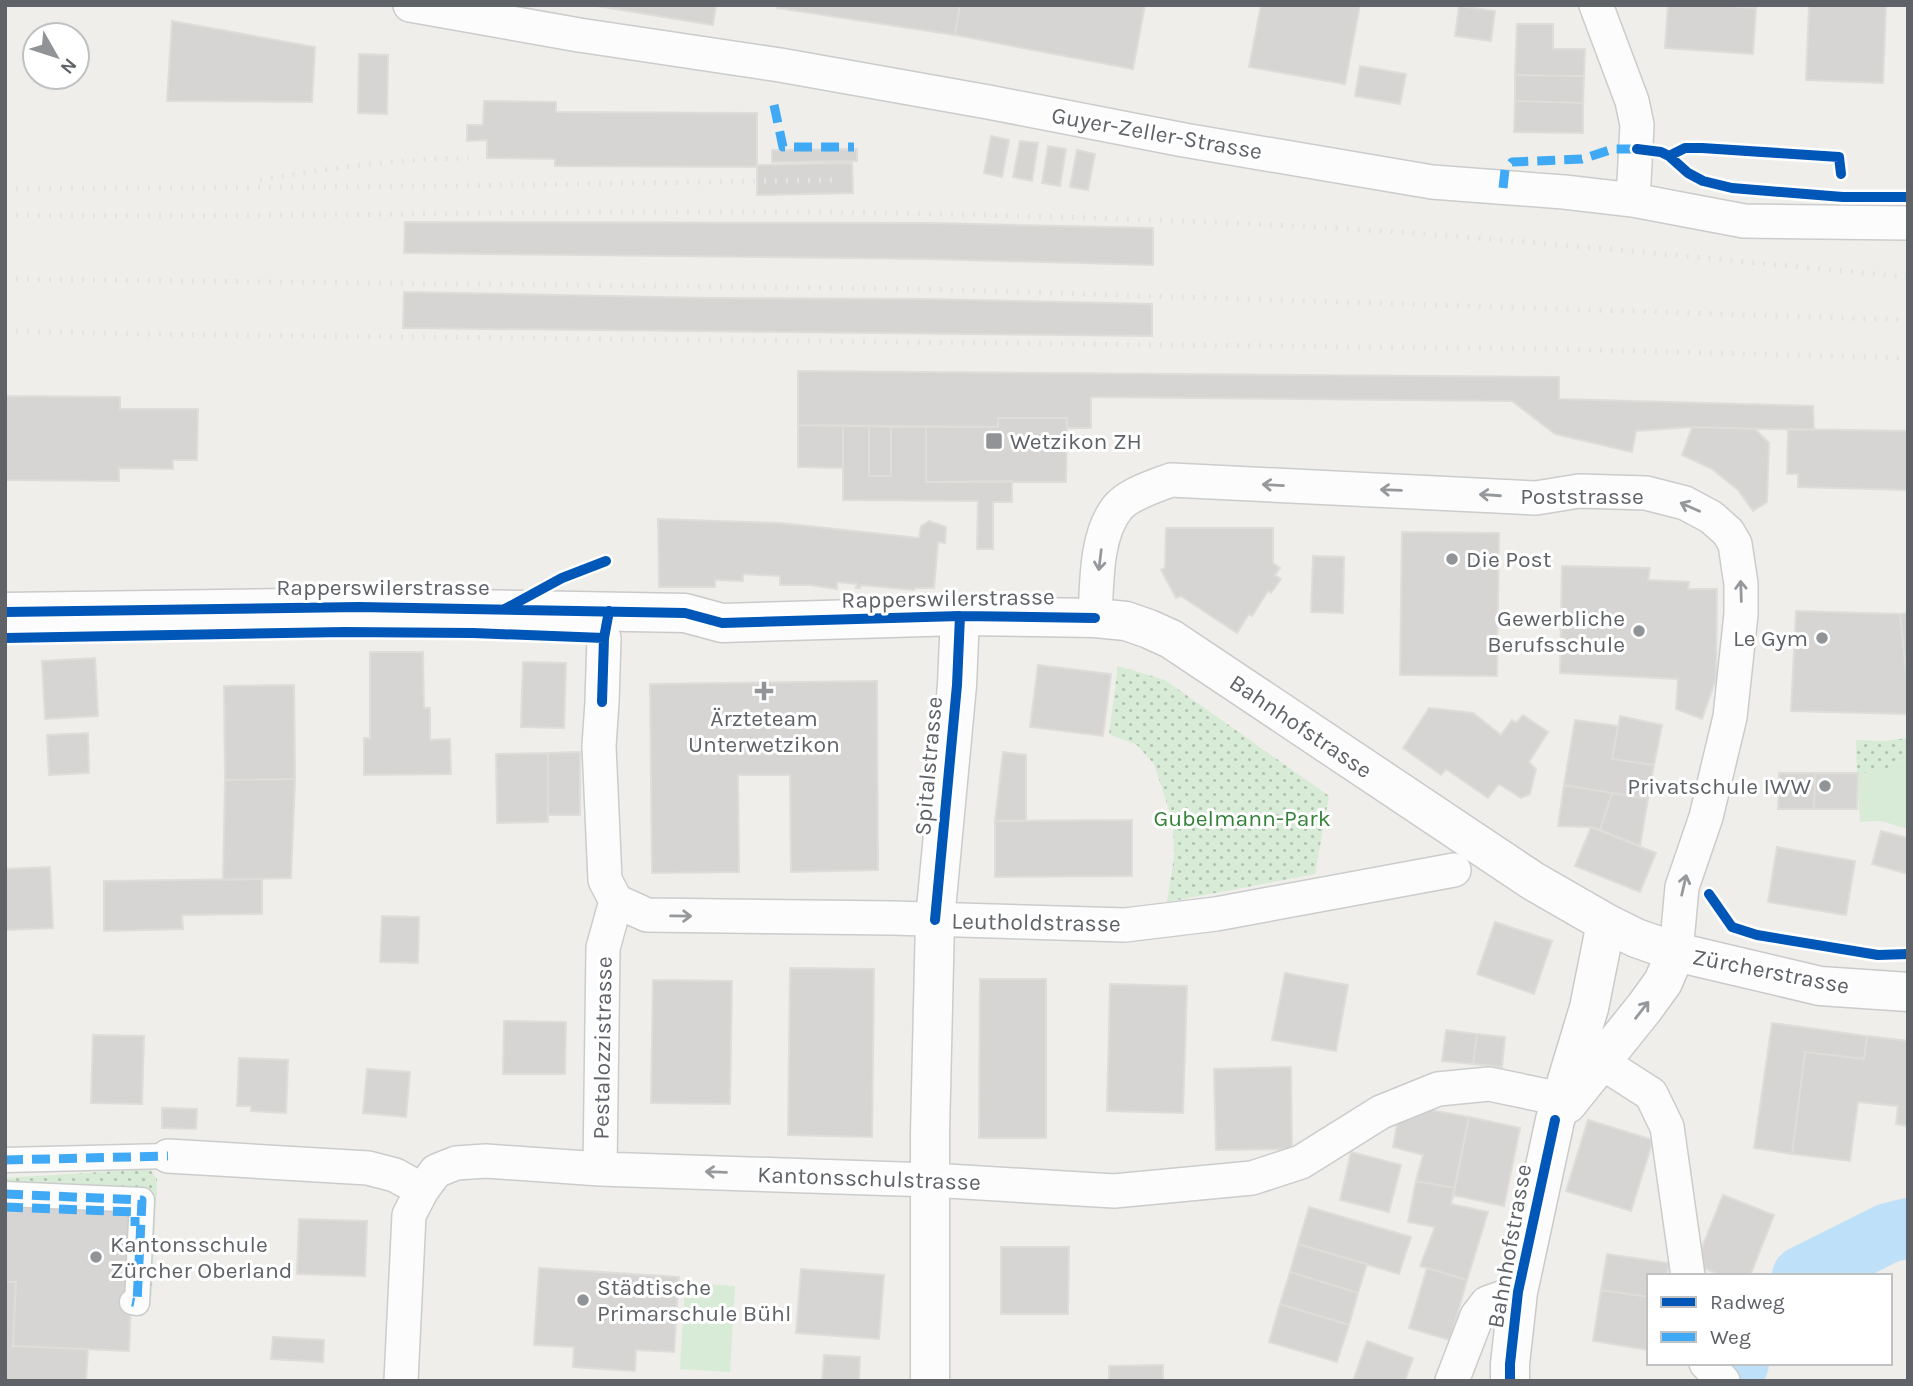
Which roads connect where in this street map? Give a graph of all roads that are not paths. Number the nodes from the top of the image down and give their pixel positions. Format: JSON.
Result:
{"nodes":[{"id":1,"x":410,"y":5,"type":"edge"},
{"id":2,"x":1596,"y":5,"type":"edge"},
{"id":3,"x":1633,"y":200,"type":"junction"},
{"id":4,"x":1908,"y":223,"type":"edge"},
{"id":5,"x":5,"y":612,"type":"edge"},
{"id":6,"x":960,"y":616,"type":"junction"},
{"id":7,"x":1095,"y":618,"type":"junction"},
{"id":8,"x":722,"y":623,"type":"junction"},
{"id":9,"x":5,"y":638,"type":"edge"},
{"id":10,"x":604,"y":638,"type":"junction"},
{"id":11,"x":1454,"y":870,"type":"dead end"},
{"id":12,"x":616,"y":901,"type":"junction"},
{"id":13,"x":935,"y":920,"type":"junction"},
{"id":14,"x":1606,"y":923,"type":"junction"},
{"id":15,"x":1676,"y":952,"type":"junction"},
{"id":16,"x":1908,"y":992,"type":"edge"},
{"id":17,"x":1601,"y":1062,"type":"junction"},
{"id":18,"x":1558,"y":1110,"type":"junction"},
{"id":19,"x":168,"y":1156,"type":"joint"},
{"id":20,"x":5,"y":1160,"type":"edge"},
{"id":21,"x":600,"y":1169,"type":"junction"},
{"id":22,"x":931,"y":1180,"type":"junction"},
{"id":23,"x":422,"y":1190,"type":"junction"},
{"id":24,"x":5,"y":1194,"type":"edge"},
{"id":25,"x":5,"y":1207,"type":"edge"},
{"id":26,"x":1688,"y":1274,"type":"edge"},
{"id":27,"x":1518,"y":1292,"type":"junction"},
{"id":28,"x":401,"y":1381,"type":"edge"},
{"id":29,"x":930,"y":1381,"type":"edge"},
{"id":30,"x":1452,"y":1381,"type":"edge"},
{"id":31,"x":1510,"y":1381,"type":"edge"}],
"edges":[{"from":1,"to":3,"type":"street","name":"Guyer-Zeller-Strasse"},
{"from":2,"to":3,"type":"street"},
{"from":3,"to":4,"type":"street","name":"Guyer-Zeller-Strasse"},
{"from":5,"to":8,"type":"main road","name":"Rapperswilerstrasse"},
{"from":6,"to":7,"type":"main road","name":"Rapperswilerstrasse"},
{"from":6,"to":8,"type":"main road","name":"Rapperswilerstrasse"},
{"from":6,"to":13,"type":"main road","name":"Spitalstrasse"},
{"from":7,"to":14,"type":"main road","name":"Bahnhofstrasse"},
{"from":15,"to":7,"type":"street","name":"Poststrasse","one_way":true},
{"from":8,"to":10,"type":"main road","name":"Rapperswilerstrasse"},
{"from":9,"to":10,"type":"main road","name":"Rapperswilerstrasse"},
{"from":10,"to":12,"type":"street"},
{"from":11,"to":13,"type":"street","name":"Leutholdstrasse"},
{"from":12,"to":13,"type":"street","name":"Leutholdstrasse","one_way":true},
{"from":12,"to":21,"type":"street","name":"Pestalozzistrasse"},
{"from":13,"to":22,"type":"main road","name":"Spitalstrasse"},
{"from":14,"to":15,"type":"main road","name":"Bahnhofstrasse"},
{"from":14,"to":18,"type":"main road","name":"Bahnhofstrasse"},
{"from":15,"to":16,"type":"main road","name":"Zürcherstrasse"},
{"from":17,"to":15,"type":"main road","name":"Bahnhofstrasse","one_way":true},
{"from":17,"to":18,"type":"main road","name":"Bahnhofstrasse"},
{"from":17,"to":26,"type":"street"},
{"from":18,"to":22,"type":"street","name":"Kantonsschulstrasse"},
{"from":18,"to":27,"type":"main road","name":"Bahnhofstrasse"},
{"from":19,"to":20,"type":"street"},
{"from":19,"to":23,"type":"street"},
{"from":22,"to":21,"type":"street","name":"Kantonsschulstrasse","one_way":true},
{"from":21,"to":23,"type":"street","name":"Kantonsschulstrasse"},
{"from":22,"to":29,"type":"main road","name":"Spitalstrasse"},
{"from":23,"to":28,"type":"street"},
{"from":24,"to":25,"type":"street"},
{"from":27,"to":30,"type":"street"},
{"from":27,"to":31,"type":"main road","name":"Bahnhofstrasse"}]}
